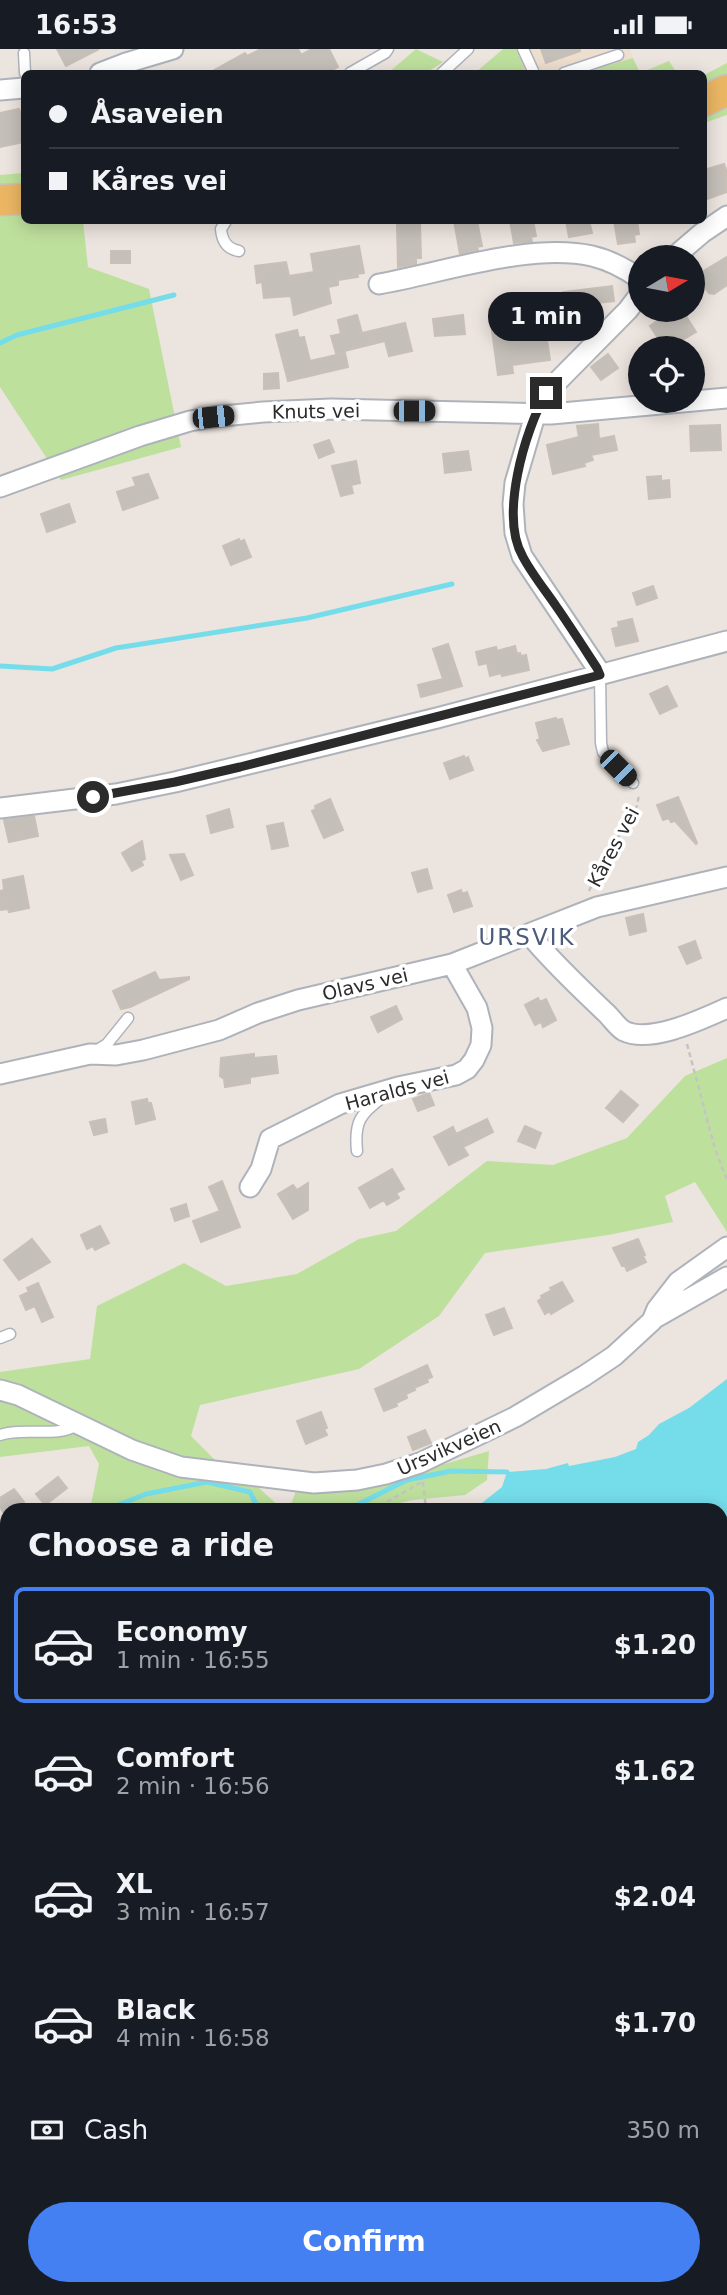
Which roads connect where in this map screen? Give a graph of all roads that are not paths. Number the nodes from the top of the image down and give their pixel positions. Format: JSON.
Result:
{"nodes":[{"id":1,"x":173,"y":49,"type":"edge"},
{"id":2,"x":387,"y":49,"type":"edge"},
{"id":3,"x":468,"y":49,"type":"edge"},
{"id":4,"x":523,"y":49,"type":"edge"},
{"id":5,"x":24,"y":53,"type":"dead end"},
{"id":6,"x":618,"y":55,"type":"dead end"},
{"id":7,"x":125,"y":56,"type":"edge"},
{"id":8,"x":25,"y":70,"type":"edge"},
{"id":9,"x":104,"y":70,"type":"edge"},
{"id":10,"x":355,"y":70,"type":"edge"},
{"id":11,"x":445,"y":70,"type":"edge"},
{"id":12,"x":533,"y":70,"type":"edge"},
{"id":13,"x":573,"y":70,"type":"edge"},
{"id":14,"x":21,"y":88,"type":"edge"},
{"id":15,"x":0,"y":90,"type":"edge"},
{"id":16,"x":21,"y":199,"type":"edge"},
{"id":17,"x":0,"y":200,"type":"edge"},
{"id":18,"x":727,"y":216,"type":"edge"},
{"id":19,"x":224,"y":224,"type":"edge"},
{"id":20,"x":688,"y":245,"type":"edge"},
{"id":21,"x":239,"y":251,"type":"dead end"},
{"id":22,"x":628,"y":272,"type":"edge"},
{"id":23,"x":379,"y":284,"type":"dead end"},
{"id":24,"x":628,"y":310,"type":"edge"},
{"id":25,"x":727,"y":398,"type":"edge"},
{"id":26,"x":536,"y":412,"type":"junction"},
{"id":27,"x":0,"y":487,"type":"edge"},
{"id":28,"x":727,"y":641,"type":"edge"},
{"id":29,"x":600,"y":675,"type":"junction"},
{"id":30,"x":633,"y":783,"type":"road end"},
{"id":31,"x":0,"y":808,"type":"edge"},
{"id":32,"x":727,"y":877,"type":"edge"},
{"id":33,"x":530,"y":935,"type":"junction"},
{"id":34,"x":453,"y":964,"type":"junction"},
{"id":35,"x":727,"y":1008,"type":"edge"},
{"id":36,"x":128,"y":1018,"type":"dead end"},
{"id":37,"x":90,"y":1055,"type":"junction"},
{"id":38,"x":0,"y":1074,"type":"edge"},
{"id":39,"x":392,"y":1090,"type":"junction"},
{"id":40,"x":357,"y":1151,"type":"dead end"},
{"id":41,"x":250,"y":1187,"type":"dead end"},
{"id":42,"x":727,"y":1247,"type":"edge"},
{"id":43,"x":727,"y":1277,"type":"edge"},
{"id":44,"x":652,"y":1321,"type":"junction"},
{"id":45,"x":0,"y":1390,"type":"edge"},
{"id":46,"x":76,"y":1424,"type":"junction"},
{"id":47,"x":0,"y":1435,"type":"edge"}],
"edges":[{"from":1,"to":7,"type":"street"},
{"from":2,"to":10,"type":"lane"},
{"from":3,"to":11,"type":"lane"},
{"from":4,"to":12,"type":"lane"},
{"from":5,"to":8,"type":"lane"},
{"from":6,"to":13,"type":"lane"},
{"from":7,"to":9,"type":"street"},
{"from":14,"to":15,"type":"street"},
{"from":16,"to":17,"type":"main road"},
{"from":18,"to":20,"type":"street"},
{"from":19,"to":21,"type":"lane"},
{"from":22,"to":23,"type":"street"},
{"from":24,"to":26,"type":"street"},
{"from":25,"to":26,"type":"street","name":"Knuts vei"},
{"from":26,"to":27,"type":"street","name":"Knuts vei"},
{"from":26,"to":29,"type":"street"},
{"from":28,"to":29,"type":"street"},
{"from":29,"to":30,"type":"lane"},
{"from":29,"to":31,"type":"street"},
{"from":32,"to":33,"type":"street","name":"Olavs vei"},
{"from":33,"to":34,"type":"street","name":"Olavs vei"},
{"from":33,"to":35,"type":"street"},
{"from":34,"to":37,"type":"street","name":"Olavs vei"},
{"from":34,"to":39,"type":"street","name":"Haralds vei"},
{"from":36,"to":37,"type":"lane"},
{"from":37,"to":38,"type":"street","name":"Olavs vei"},
{"from":39,"to":40,"type":"lane"},
{"from":39,"to":41,"type":"street","name":"Haralds vei"},
{"from":42,"to":44,"type":"street","name":"Ursvikveien"},
{"from":43,"to":44,"type":"street"},
{"from":44,"to":46,"type":"street","name":"Ursvikveien"},
{"from":45,"to":46,"type":"street","name":"Ursvikveien"},
{"from":46,"to":47,"type":"lane"}]}
